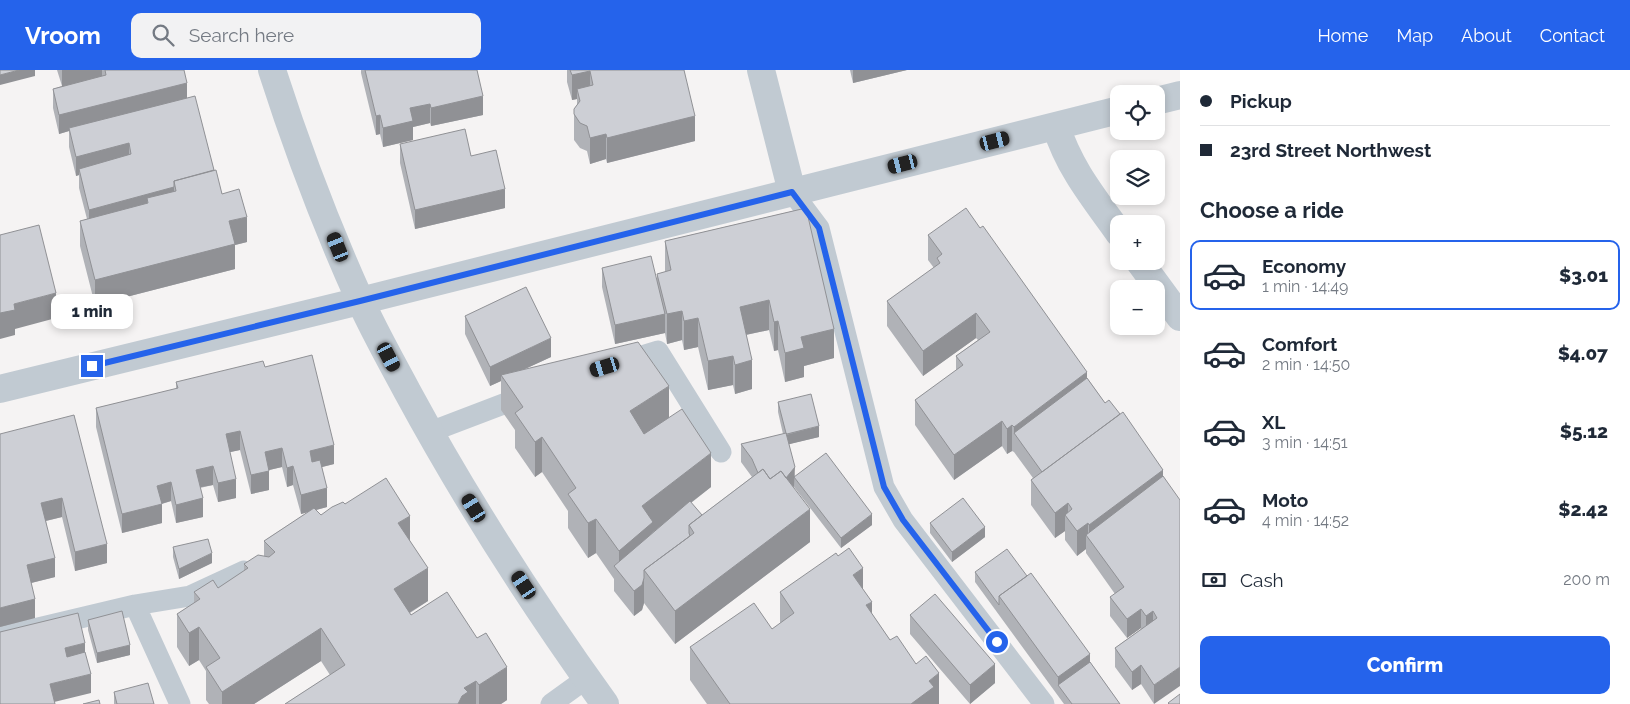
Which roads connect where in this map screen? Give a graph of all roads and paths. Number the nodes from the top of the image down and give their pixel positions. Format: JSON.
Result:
{"nodes":[{"id":1,"x":272,"y":70,"type":"edge"},
{"id":2,"x":761,"y":70,"type":"edge"},
{"id":3,"x":1180,"y":95,"type":"edge"},
{"id":4,"x":1165,"y":99,"type":"edge"},
{"id":5,"x":1110,"y":112,"type":"edge"},
{"id":6,"x":1056,"y":126,"type":"junction"},
{"id":7,"x":792,"y":192,"type":"junction"},
{"id":8,"x":1110,"y":220,"type":"edge"},
{"id":9,"x":1146,"y":270,"type":"edge"},
{"id":10,"x":360,"y":301,"type":"junction"},
{"id":11,"x":1180,"y":318,"type":"edge"},
{"id":12,"x":605,"y":367,"type":"edge"},
{"id":13,"x":543,"y":388,"type":"edge"},
{"id":14,"x":0,"y":389,"type":"edge"},
{"id":15,"x":430,"y":432,"type":"junction"},
{"id":16,"x":720,"y":452,"type":"dead end"},
{"id":17,"x":244,"y":572,"type":"edge"},
{"id":18,"x":135,"y":604,"type":"junction"},
{"id":19,"x":0,"y":637,"type":"edge"},
{"id":20,"x":587,"y":678,"type":"junction"},
{"id":21,"x":180,"y":704,"type":"edge"},
{"id":22,"x":551,"y":704,"type":"edge"},
{"id":23,"x":605,"y":704,"type":"edge"},
{"id":24,"x":1044,"y":704,"type":"edge"}],
"edges":[{"from":1,"to":10,"type":"street"},
{"from":2,"to":7,"type":"street"},
{"from":3,"to":4,"type":"street"},
{"from":5,"to":6,"type":"street"},
{"from":6,"to":7,"type":"street"},
{"from":6,"to":8,"type":"street"},
{"from":7,"to":10,"type":"street"},
{"from":7,"to":24,"type":"lane"},
{"from":9,"to":11,"type":"street"},
{"from":10,"to":14,"type":"street"},
{"from":10,"to":15,"type":"street"},
{"from":12,"to":16,"type":"lane"},
{"from":13,"to":15,"type":"lane"},
{"from":15,"to":20,"type":"street"},
{"from":17,"to":18,"type":"lane"},
{"from":18,"to":19,"type":"lane"},
{"from":18,"to":21,"type":"lane"},
{"from":20,"to":22,"type":"lane"},
{"from":20,"to":23,"type":"street"}]}
